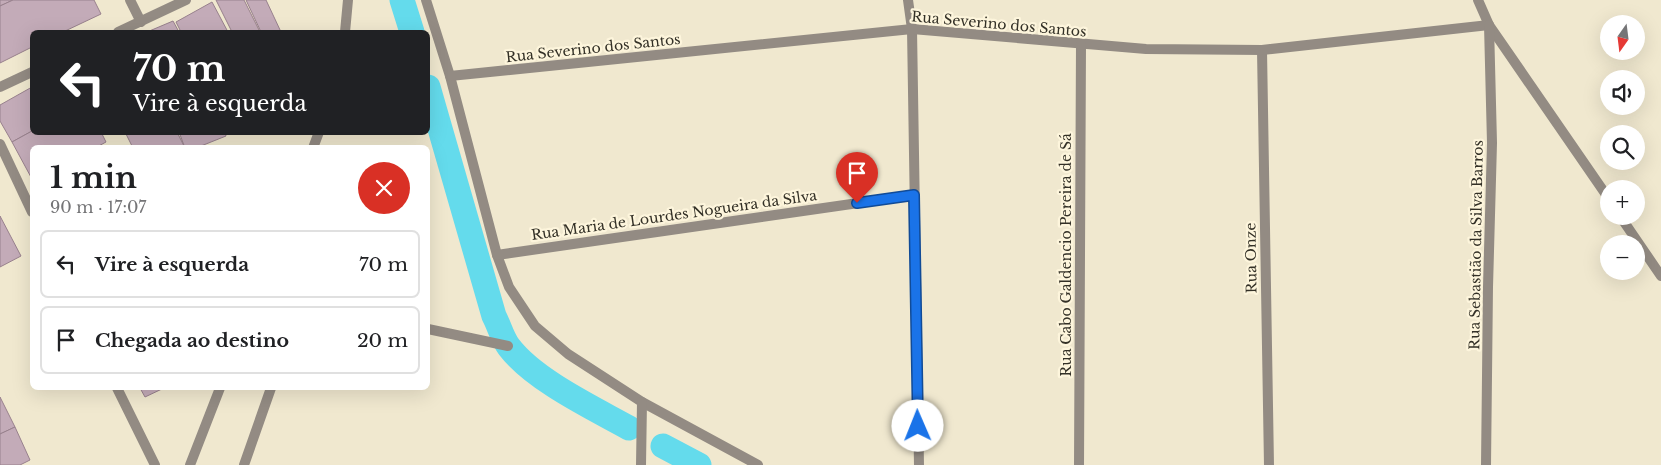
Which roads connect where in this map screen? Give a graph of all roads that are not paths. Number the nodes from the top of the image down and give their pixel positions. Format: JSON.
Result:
{"nodes":[{"id":1,"x":130,"y":0,"type":"edge"},
{"id":2,"x":186,"y":0,"type":"edge"},
{"id":3,"x":348,"y":0,"type":"edge"},
{"id":4,"x":426,"y":0,"type":"edge"},
{"id":5,"x":908,"y":0,"type":"edge"},
{"id":6,"x":1478,"y":0,"type":"edge"},
{"id":7,"x":141,"y":22,"type":"junction"},
{"id":8,"x":1489,"y":25,"type":"junction"},
{"id":9,"x":912,"y":29,"type":"junction"},
{"id":10,"x":123,"y":30,"type":"edge"},
{"id":11,"x":345,"y":30,"type":"edge"},
{"id":12,"x":1081,"y":44,"type":"junction"},
{"id":13,"x":1262,"y":50,"type":"junction"},
{"id":14,"x":30,"y":73,"type":"edge"},
{"id":15,"x":450,"y":76,"type":"junction"},
{"id":16,"x":0,"y":87,"type":"edge"},
{"id":17,"x":0,"y":144,"type":"edge"},
{"id":18,"x":1600,"y":186,"type":"edge"},
{"id":19,"x":914,"y":195,"type":"junction"},
{"id":20,"x":30,"y":208,"type":"edge"},
{"id":21,"x":1626,"y":225,"type":"edge"},
{"id":22,"x":497,"y":255,"type":"junction"},
{"id":23,"x":1661,"y":276,"type":"edge"},
{"id":24,"x":430,"y":329,"type":"edge"},
{"id":25,"x":508,"y":346,"type":"dead end"},
{"id":26,"x":118,"y":390,"type":"edge"},
{"id":27,"x":219,"y":390,"type":"edge"},
{"id":28,"x":270,"y":390,"type":"edge"},
{"id":29,"x":642,"y":402,"type":"junction"},
{"id":30,"x":154,"y":465,"type":"edge"},
{"id":31,"x":190,"y":465,"type":"edge"},
{"id":32,"x":244,"y":465,"type":"edge"},
{"id":33,"x":641,"y":465,"type":"edge"},
{"id":34,"x":758,"y":465,"type":"edge"},
{"id":35,"x":919,"y":465,"type":"edge"},
{"id":36,"x":1079,"y":465,"type":"edge"},
{"id":37,"x":1269,"y":465,"type":"edge"},
{"id":38,"x":1486,"y":465,"type":"edge"}],
"edges":[{"from":1,"to":7,"type":"street"},
{"from":2,"to":7,"type":"street"},
{"from":3,"to":11,"type":"street"},
{"from":4,"to":15,"type":"street"},
{"from":5,"to":9,"type":"street"},
{"from":6,"to":8,"type":"street"},
{"from":7,"to":10,"type":"street"},
{"from":8,"to":13,"type":"street","name":"Rua Severino dos Santos"},
{"from":8,"to":18,"type":"street"},
{"from":8,"to":38,"type":"street","name":"Rua Sebastião da Silva Barros"},
{"from":9,"to":12,"type":"street","name":"Rua Severino dos Santos"},
{"from":9,"to":15,"type":"street","name":"Rua Severino dos Santos"},
{"from":9,"to":19,"type":"street"},
{"from":12,"to":13,"type":"street","name":"Rua Severino dos Santos"},
{"from":12,"to":36,"type":"street","name":"Rua Cabo Galdencio Pereira de Sá"},
{"from":13,"to":37,"type":"street","name":"Rua Onze"},
{"from":14,"to":16,"type":"street"},
{"from":15,"to":22,"type":"street"},
{"from":17,"to":20,"type":"street"},
{"from":19,"to":22,"type":"street","name":"Rua Maria de Lourdes Nogueira da Silva"},
{"from":19,"to":35,"type":"street"},
{"from":21,"to":23,"type":"street"},
{"from":22,"to":29,"type":"street"},
{"from":24,"to":25,"type":"street"},
{"from":26,"to":30,"type":"street"},
{"from":27,"to":31,"type":"street"},
{"from":28,"to":32,"type":"street"},
{"from":29,"to":33,"type":"street"},
{"from":29,"to":34,"type":"street"}]}
